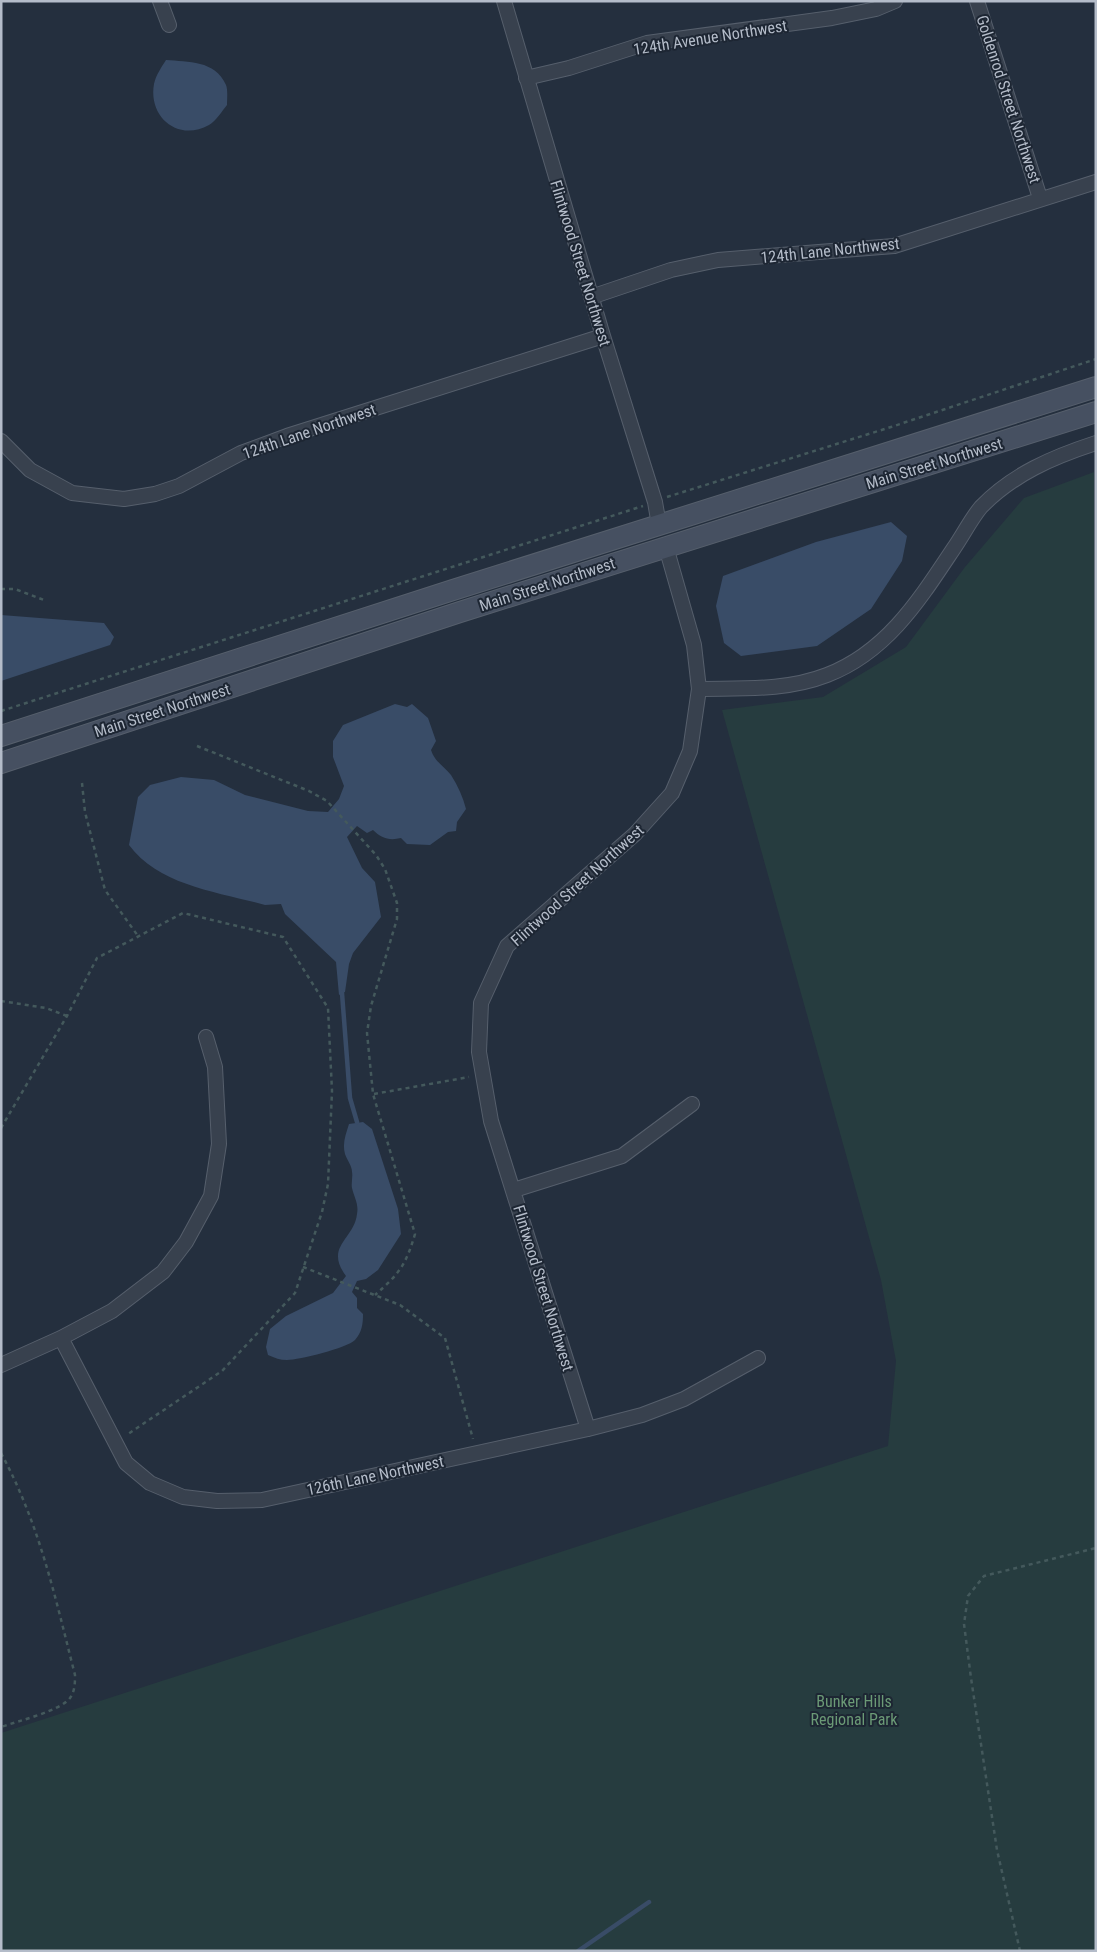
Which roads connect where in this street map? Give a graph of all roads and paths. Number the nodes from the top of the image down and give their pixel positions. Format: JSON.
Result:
{"nodes":[{"id":1,"x":160,"y":1,"type":"edge"},
{"id":2,"x":504,"y":1,"type":"edge"},
{"id":3,"x":895,"y":1,"type":"edge"},
{"id":4,"x":977,"y":1,"type":"edge"},
{"id":5,"x":169,"y":25,"type":"dead end"},
{"id":6,"x":526,"y":78,"type":"junction"},
{"id":7,"x":1096,"y":182,"type":"edge"},
{"id":8,"x":1040,"y":198,"type":"junction"},
{"id":9,"x":591,"y":297,"type":"junction"},
{"id":10,"x":603,"y":336,"type":"junction"},
{"id":11,"x":1096,"y":359,"type":"edge"},
{"id":12,"x":1096,"y":387,"type":"edge"},
{"id":13,"x":1096,"y":412,"type":"edge"},
{"id":14,"x":1,"y":441,"type":"edge"},
{"id":15,"x":1096,"y":443,"type":"edge"},
{"id":16,"x":655,"y":502,"type":"junction"},
{"id":17,"x":659,"y":524,"type":"junction"},
{"id":18,"x":666,"y":547,"type":"junction"},
{"id":19,"x":1,"y":589,"type":"edge"},
{"id":20,"x":44,"y":600,"type":"dead end"},
{"id":21,"x":699,"y":689,"type":"junction"},
{"id":22,"x":1,"y":712,"type":"edge"},
{"id":23,"x":1,"y":736,"type":"edge"},
{"id":24,"x":198,"y":746,"type":"dead end"},
{"id":25,"x":1,"y":763,"type":"edge"},
{"id":26,"x":82,"y":783,"type":"dead end"},
{"id":27,"x":138,"y":936,"type":"junction"},
{"id":28,"x":1,"y":1001,"type":"edge"},
{"id":29,"x":67,"y":1016,"type":"junction"},
{"id":30,"x":206,"y":1037,"type":"dead end"},
{"id":31,"x":483,"y":1074,"type":"junction"},
{"id":32,"x":373,"y":1094,"type":"junction"},
{"id":33,"x":692,"y":1104,"type":"dead end"},
{"id":34,"x":1,"y":1128,"type":"edge"},
{"id":35,"x":514,"y":1190,"type":"junction"},
{"id":36,"x":303,"y":1267,"type":"junction"},
{"id":37,"x":375,"y":1295,"type":"junction"},
{"id":38,"x":61,"y":1338,"type":"junction"},
{"id":39,"x":758,"y":1358,"type":"dead end"},
{"id":40,"x":1,"y":1365,"type":"edge"},
{"id":41,"x":588,"y":1429,"type":"junction"},
{"id":42,"x":114,"y":1444,"type":"junction"},
{"id":43,"x":1,"y":1453,"type":"edge"},
{"id":44,"x":477,"y":1453,"type":"junction"},
{"id":45,"x":1096,"y":1548,"type":"edge"},
{"id":46,"x":1,"y":1727,"type":"edge"},
{"id":47,"x":1020,"y":1951,"type":"edge"}],
"edges":[{"from":1,"to":5,"type":"street"},
{"from":2,"to":6,"type":"street","name":"Flintwood Street Northwest"},
{"from":3,"to":6,"type":"street","name":"124th Avenue Northwest"},
{"from":4,"to":8,"type":"street","name":"Goldenrod Street Northwest"},
{"from":6,"to":9,"type":"street","name":"Flintwood Street Northwest"},
{"from":7,"to":8,"type":"street","name":"124th Lane Northwest"},
{"from":8,"to":9,"type":"street","name":"124th Lane Northwest"},
{"from":9,"to":10,"type":"street","name":"Flintwood Street Northwest"},
{"from":10,"to":14,"type":"street","name":"124th Lane Northwest"},
{"from":10,"to":16,"type":"street","name":"Flintwood Street Northwest"},
{"from":11,"to":16,"type":"path"},
{"from":12,"to":17,"type":"main road","name":"Main Street Northwest"},
{"from":13,"to":18,"type":"main road","name":"Main Street Northwest"},
{"from":15,"to":21,"type":"street"},
{"from":16,"to":17,"type":"street","name":"Flintwood Street Northwest"},
{"from":16,"to":22,"type":"path"},
{"from":17,"to":23,"type":"main road","name":"Main Street Northwest"},
{"from":18,"to":21,"type":"street","name":"Flintwood Street Northwest"},
{"from":18,"to":25,"type":"main road","name":"Main Street Northwest"},
{"from":19,"to":20,"type":"path"},
{"from":21,"to":31,"type":"street","name":"Flintwood Street Northwest"},
{"from":24,"to":32,"type":"path"},
{"from":26,"to":27,"type":"path"},
{"from":27,"to":29,"type":"path"},
{"from":27,"to":36,"type":"path"},
{"from":28,"to":29,"type":"path"},
{"from":29,"to":34,"type":"path"},
{"from":30,"to":38,"type":"street"},
{"from":31,"to":32,"type":"path"},
{"from":31,"to":35,"type":"street","name":"Flintwood Street Northwest"},
{"from":32,"to":37,"type":"path"},
{"from":33,"to":35,"type":"street"},
{"from":35,"to":41,"type":"street","name":"Flintwood Street Northwest"},
{"from":36,"to":37,"type":"path"},
{"from":36,"to":42,"type":"path"},
{"from":37,"to":44,"type":"path"},
{"from":38,"to":40,"type":"street"},
{"from":38,"to":42,"type":"street","name":"126th Lane Northwest"},
{"from":39,"to":41,"type":"street","name":"126th Lane Northwest"},
{"from":41,"to":44,"type":"street","name":"126th Lane Northwest"},
{"from":42,"to":44,"type":"street","name":"126th Lane Northwest"},
{"from":43,"to":46,"type":"path"},
{"from":45,"to":47,"type":"path"}]}
